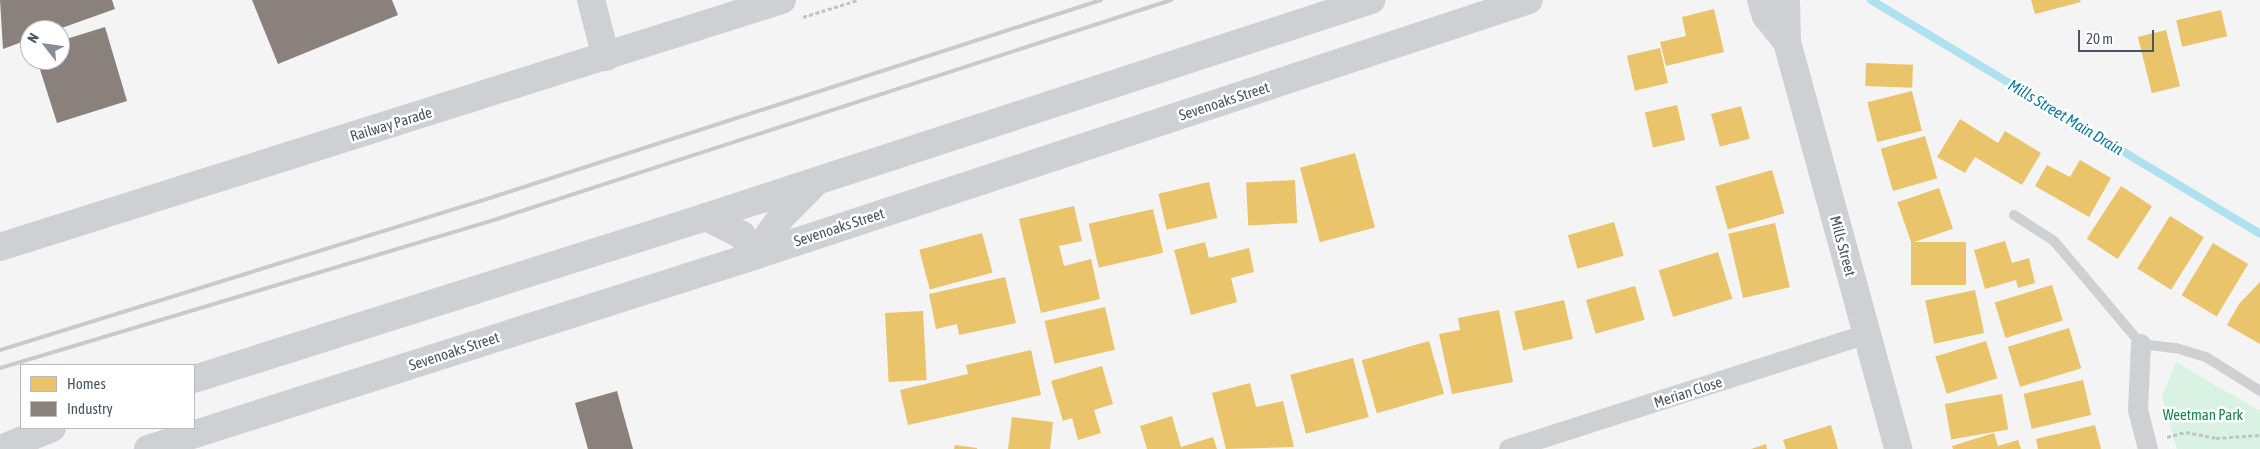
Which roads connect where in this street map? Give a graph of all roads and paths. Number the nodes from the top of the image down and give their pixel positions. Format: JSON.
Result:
{"nodes":[{"id":1,"x":591,"y":0,"type":"edge"},
{"id":2,"x":782,"y":0,"type":"edge"},
{"id":3,"x":1371,"y":0,"type":"edge"},
{"id":4,"x":1529,"y":0,"type":"edge"},
{"id":5,"x":1761,"y":0,"type":"edge"},
{"id":6,"x":1786,"y":0,"type":"edge"},
{"id":7,"x":1787,"y":42,"type":"junction"},
{"id":8,"x":606,"y":57,"type":"junction"},
{"id":9,"x":817,"y":181,"type":"junction"},
{"id":10,"x":2014,"y":215,"type":"dead end"},
{"id":11,"x":706,"y":217,"type":"junction"},
{"id":12,"x":0,"y":247,"type":"edge"},
{"id":13,"x":754,"y":256,"type":"junction"},
{"id":14,"x":1867,"y":334,"type":"junction"},
{"id":15,"x":2141,"y":344,"type":"junction"},
{"id":16,"x":195,"y":379,"type":"edge"},
{"id":17,"x":2260,"y":391,"type":"edge"},
{"id":18,"x":50,"y":429,"type":"edge"},
{"id":19,"x":2260,"y":435,"type":"edge"},
{"id":20,"x":2147,"y":446,"type":"edge"},
{"id":21,"x":0,"y":449,"type":"edge"},
{"id":22,"x":148,"y":449,"type":"edge"},
{"id":23,"x":1509,"y":449,"type":"edge"},
{"id":24,"x":1898,"y":449,"type":"edge"}],
"edges":[{"from":1,"to":8,"type":"main road"},
{"from":2,"to":8,"type":"main road","name":"Railway Parade"},
{"from":3,"to":9,"type":"main road"},
{"from":4,"to":13,"type":"main road","name":"Sevenoaks Street"},
{"from":5,"to":7,"type":"main road","name":"Mills Street"},
{"from":6,"to":7,"type":"main road","name":"Mills Street"},
{"from":7,"to":14,"type":"main road","name":"Mills Street"},
{"from":8,"to":12,"type":"main road","name":"Railway Parade"},
{"from":9,"to":11,"type":"main road"},
{"from":9,"to":13,"type":"main road"},
{"from":10,"to":15,"type":"lane"},
{"from":11,"to":13,"type":"main road"},
{"from":11,"to":16,"type":"main road"},
{"from":13,"to":22,"type":"main road","name":"Sevenoaks Street"},
{"from":14,"to":23,"type":"street","name":"Merian Close"},
{"from":14,"to":24,"type":"main road","name":"Mills Street"},
{"from":15,"to":17,"type":"lane"},
{"from":15,"to":20,"type":"street"},
{"from":18,"to":21,"type":"main road"},
{"from":19,"to":20,"type":"path"}]}
